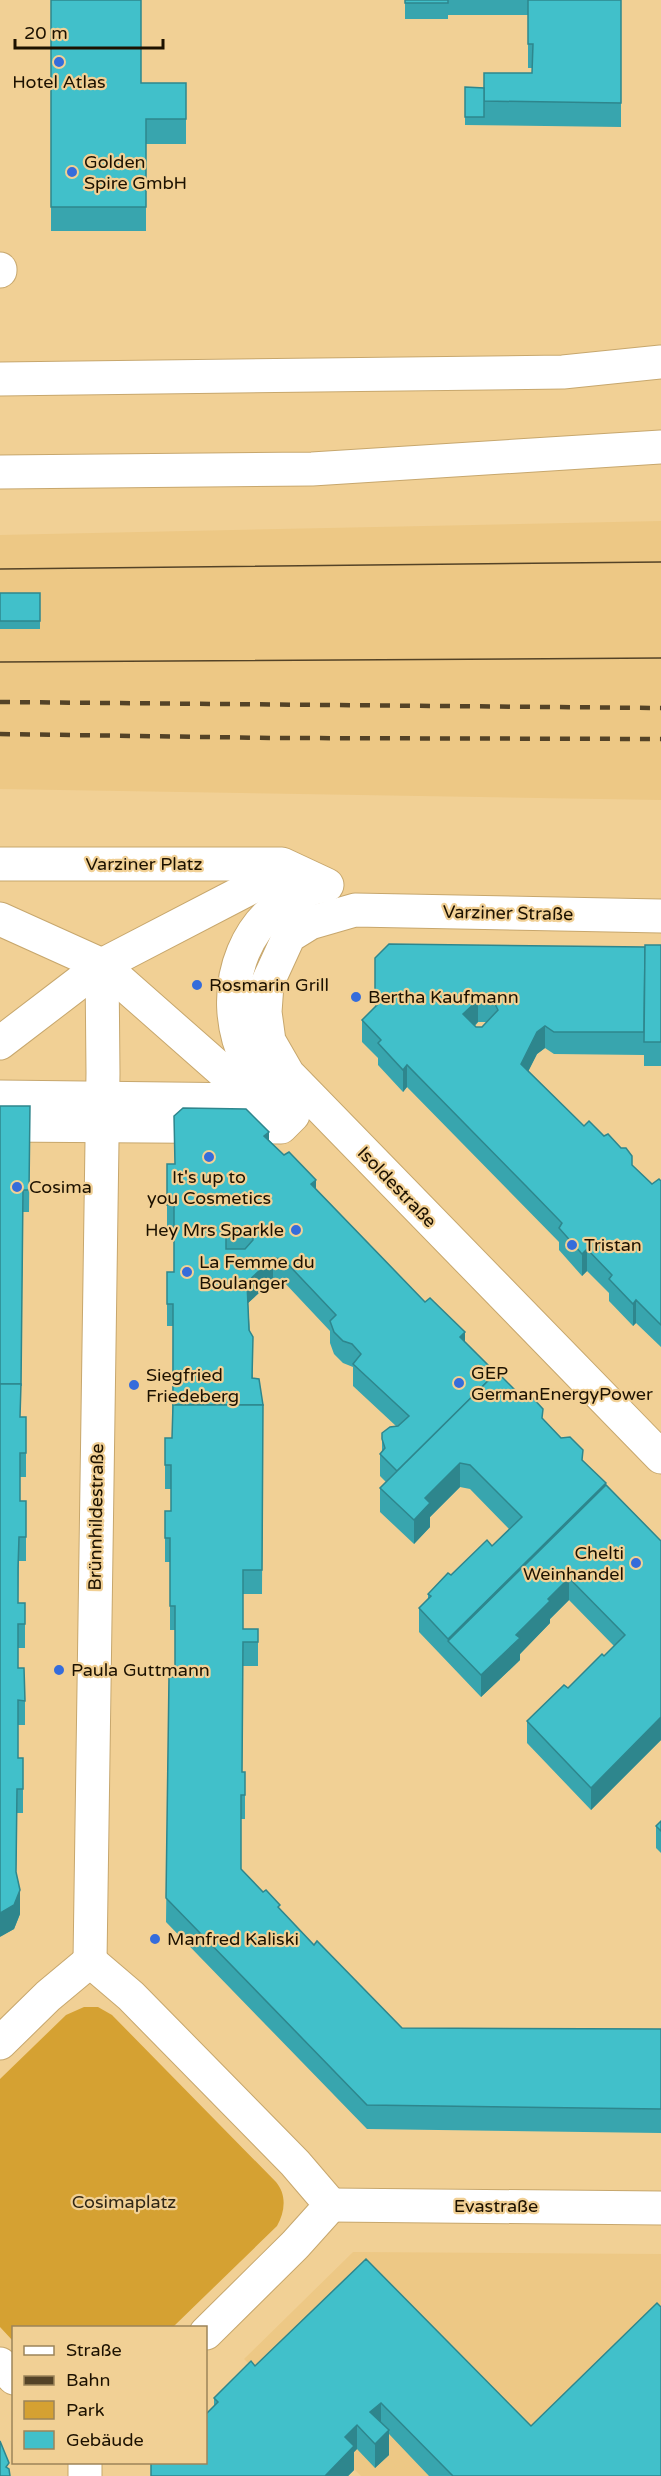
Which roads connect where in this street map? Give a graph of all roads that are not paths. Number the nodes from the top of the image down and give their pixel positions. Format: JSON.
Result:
{"nodes":[{"id":1,"x":661,"y":362,"type":"edge"},
{"id":2,"x":0,"y":379,"type":"edge"},
{"id":3,"x":661,"y":447,"type":"edge"},
{"id":4,"x":0,"y":472,"type":"edge"},
{"id":5,"x":0,"y":864,"type":"edge"},
{"id":6,"x":284,"y":869,"type":"junction"},
{"id":7,"x":355,"y":910,"type":"joint"},
{"id":8,"x":661,"y":916,"type":"edge"},
{"id":9,"x":0,"y":919,"type":"edge"},
{"id":10,"x":102,"y":965,"type":"junction"},
{"id":11,"x":0,"y":1043,"type":"edge"},
{"id":12,"x":256,"y":1093,"type":"junction"},
{"id":13,"x":0,"y":1097,"type":"edge"},
{"id":14,"x":102,"y":1099,"type":"junction"},
{"id":15,"x":61,"y":1112,"type":"junction"},
{"id":16,"x":140,"y":1112,"type":"junction"},
{"id":17,"x":0,"y":1125,"type":"edge"},
{"id":18,"x":661,"y":1457,"type":"edge"},
{"id":19,"x":90,"y":1960,"type":"junction"},
{"id":20,"x":0,"y":2043,"type":"edge"},
{"id":21,"x":331,"y":2205,"type":"junction"},
{"id":22,"x":661,"y":2208,"type":"edge"},
{"id":23,"x":207,"y":2332,"type":"edge"},
{"id":24,"x":0,"y":2364,"type":"edge"},
{"id":25,"x":12,"y":2376,"type":"edge"}],
"edges":[{"from":1,"to":2,"type":"main road"},
{"from":3,"to":4,"type":"main road"},
{"from":5,"to":6,"type":"main road","name":"Varziner Platz"},
{"from":6,"to":10,"type":"main road"},
{"from":6,"to":12,"type":"main road","name":"Varziner Platz"},
{"from":6,"to":12,"type":"main road","name":"Varziner Platz"},
{"from":7,"to":8,"type":"main road","name":"Varziner Straße"},
{"from":7,"to":18,"type":"main road","name":"Isoldestraße"},
{"from":9,"to":10,"type":"main road","name":"Varziner Platz"},
{"from":10,"to":11,"type":"main road"},
{"from":10,"to":12,"type":"main road","name":"Varziner Platz"},
{"from":10,"to":14,"type":"main road"},
{"from":12,"to":16,"type":"main road","name":"Varziner Platz"},
{"from":12,"to":16,"type":"main road","name":"Varziner Platz"},
{"from":13,"to":15,"type":"main road","name":"Varziner Platz"},
{"from":14,"to":15,"type":"main road","name":"Varziner Platz"},
{"from":14,"to":16,"type":"main road","name":"Varziner Platz"},
{"from":14,"to":19,"type":"main road","name":"Brünnhildestraße"},
{"from":15,"to":17,"type":"main road","name":"Varziner Platz"},
{"from":19,"to":20,"type":"main road"},
{"from":19,"to":21,"type":"main road"},
{"from":21,"to":22,"type":"main road","name":"Evastraße"},
{"from":21,"to":23,"type":"main road"},
{"from":24,"to":25,"type":"main road"}]}
